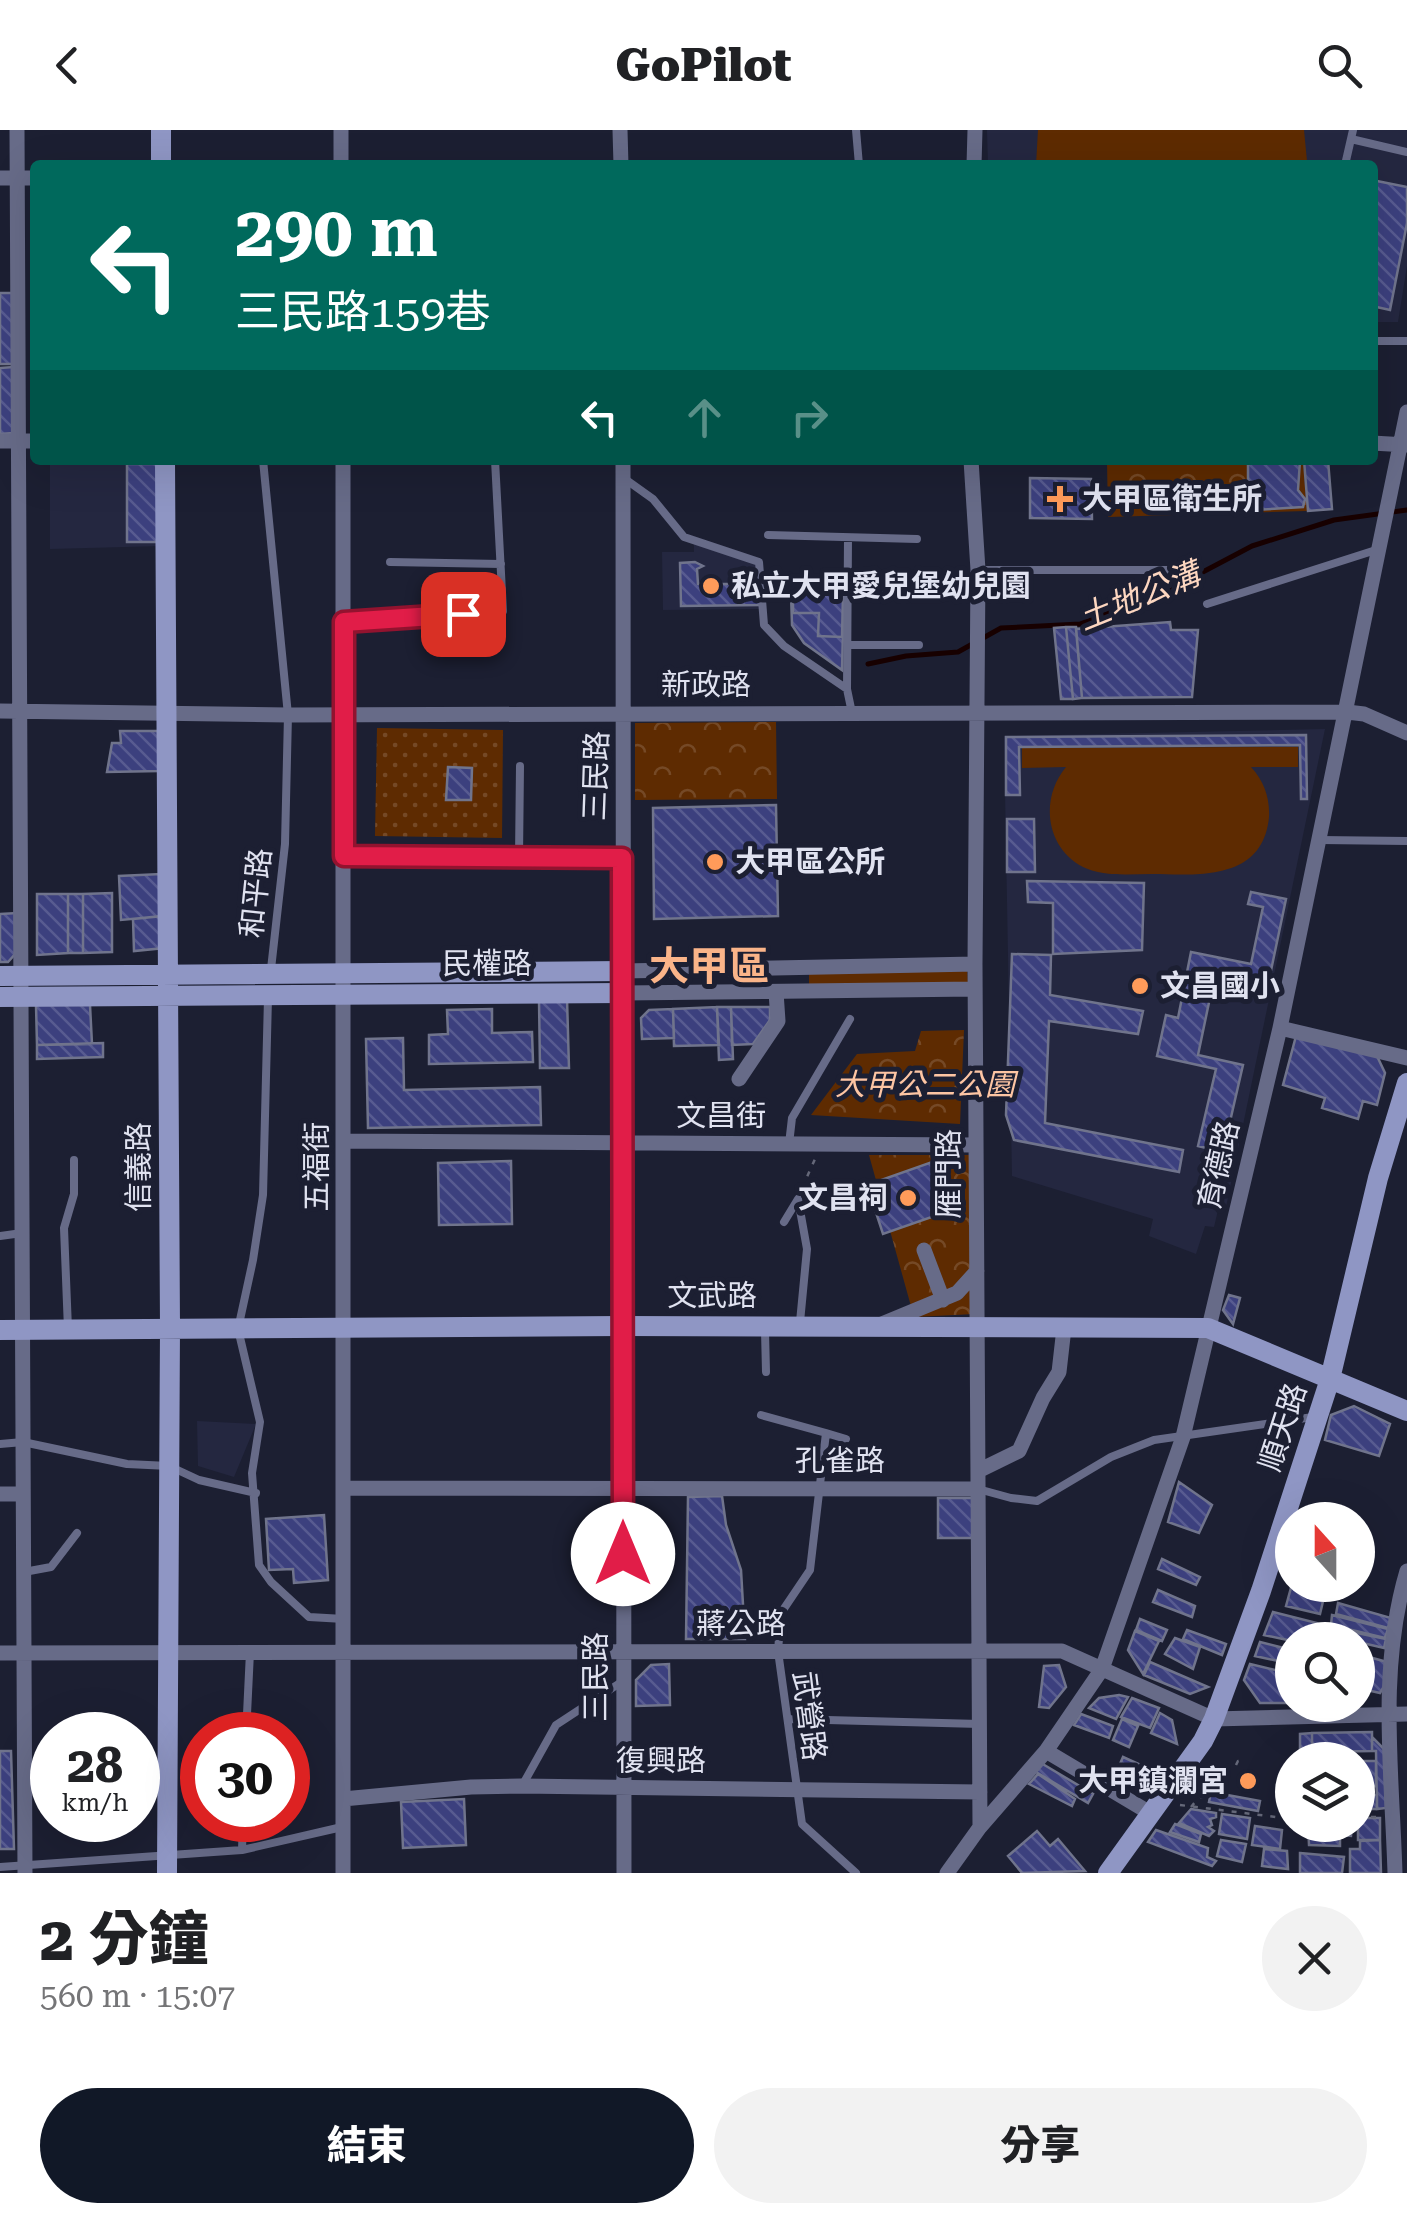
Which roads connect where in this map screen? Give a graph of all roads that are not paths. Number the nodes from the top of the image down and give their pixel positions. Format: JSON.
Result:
{"nodes":[{"id":1,"x":17,"y":130,"type":"edge"},
{"id":2,"x":161,"y":130,"type":"edge"},
{"id":3,"x":341,"y":130,"type":"edge"},
{"id":4,"x":620,"y":130,"type":"edge"},
{"id":5,"x":856,"y":130,"type":"edge"},
{"id":6,"x":975,"y":130,"type":"edge"},
{"id":7,"x":1352,"y":134,"type":"edge"},
{"id":8,"x":1407,"y":152,"type":"edge"},
{"id":9,"x":161,"y":160,"type":"edge"},
{"id":10,"x":341,"y":160,"type":"edge"},
{"id":11,"x":620,"y":160,"type":"edge"},
{"id":12,"x":858,"y":160,"type":"edge"},
{"id":13,"x":974,"y":160,"type":"edge"},
{"id":14,"x":1347,"y":160,"type":"edge"},
{"id":15,"x":9,"y":178,"type":"edge"},
{"id":16,"x":1378,"y":341,"type":"edge"},
{"id":17,"x":1407,"y":341,"type":"edge"},
{"id":18,"x":1407,"y":412,"type":"edge"},
{"id":19,"x":27,"y":440,"type":"edge"},
{"id":20,"x":0,"y":441,"type":"edge"},
{"id":21,"x":1378,"y":444,"type":"edge"},
{"id":22,"x":1404,"y":444,"type":"edge"},
{"id":23,"x":164,"y":465,"type":"edge"},
{"id":24,"x":263,"y":465,"type":"edge"},
{"id":25,"x":343,"y":465,"type":"edge"},
{"id":26,"x":495,"y":465,"type":"edge"},
{"id":27,"x":623,"y":465,"type":"edge"},
{"id":28,"x":971,"y":465,"type":"edge"},
{"id":29,"x":624,"y":478,"type":"junction"},
{"id":30,"x":768,"y":535,"type":"dead end"},
{"id":31,"x":848,"y":538,"type":"junction"},
{"id":32,"x":917,"y":538,"type":"dead end"},
{"id":33,"x":1380,"y":549,"type":"junction"},
{"id":34,"x":390,"y":562,"type":"dead end"},
{"id":35,"x":501,"y":564,"type":"junction"},
{"id":36,"x":978,"y":570,"type":"junction"},
{"id":37,"x":1174,"y":570,"type":"dead end"},
{"id":38,"x":848,"y":595,"type":"junction"},
{"id":39,"x":908,"y":595,"type":"dead end"},
{"id":40,"x":1207,"y":604,"type":"dead end"},
{"id":41,"x":344,"y":622,"type":"junction"},
{"id":42,"x":848,"y":645,"type":"junction"},
{"id":43,"x":919,"y":645,"type":"dead end"},
{"id":44,"x":847,"y":690,"type":"junction"},
{"id":45,"x":0,"y":711,"type":"edge"},
{"id":46,"x":20,"y":711,"type":"junction"},
{"id":47,"x":979,"y":711,"type":"junction"},
{"id":48,"x":168,"y":712,"type":"junction"},
{"id":49,"x":626,"y":712,"type":"junction"},
{"id":50,"x":1347,"y":712,"type":"junction"},
{"id":51,"x":344,"y":713,"type":"junction"},
{"id":52,"x":852,"y":713,"type":"junction"},
{"id":53,"x":288,"y":715,"type":"junction"},
{"id":54,"x":1407,"y":733,"type":"edge"},
{"id":55,"x":520,"y":766,"type":"dead end"},
{"id":56,"x":1320,"y":840,"type":"junction"},
{"id":57,"x":1407,"y":841,"type":"edge"},
{"id":58,"x":344,"y":856,"type":"junction"},
{"id":59,"x":519,"y":857,"type":"junction"},
{"id":60,"x":622,"y":858,"type":"junction"},
{"id":61,"x":975,"y":964,"type":"junction"},
{"id":62,"x":793,"y":967,"type":"junction"},
{"id":63,"x":623,"y":971,"type":"junction"},
{"id":64,"x":270,"y":984,"type":"junction"},
{"id":65,"x":344,"y":984,"type":"junction"},
{"id":66,"x":168,"y":985,"type":"junction"},
{"id":67,"x":10,"y":986,"type":"edge"},
{"id":68,"x":975,"y":990,"type":"junction"},
{"id":69,"x":788,"y":992,"type":"junction"},
{"id":70,"x":623,"y":993,"type":"junction"},
{"id":71,"x":850,"y":1019,"type":"dead end"},
{"id":72,"x":1280,"y":1028,"type":"junction"},
{"id":73,"x":1407,"y":1058,"type":"edge"},
{"id":74,"x":738,"y":1080,"type":"dead end"},
{"id":75,"x":1407,"y":1083,"type":"edge"},
{"id":76,"x":345,"y":1141,"type":"junction"},
{"id":77,"x":623,"y":1143,"type":"junction"},
{"id":78,"x":789,"y":1144,"type":"junction"},
{"id":79,"x":976,"y":1145,"type":"junction"},
{"id":80,"x":74,"y":1160,"type":"dead end"},
{"id":81,"x":784,"y":1222,"type":"dead end"},
{"id":82,"x":22,"y":1233,"type":"junction"},
{"id":83,"x":0,"y":1236,"type":"edge"},
{"id":84,"x":924,"y":1250,"type":"dead end"},
{"id":85,"x":977,"y":1271,"type":"junction"},
{"id":86,"x":943,"y":1300,"type":"junction"},
{"id":87,"x":622,"y":1326,"type":"junction"},
{"id":88,"x":765,"y":1326,"type":"junction"},
{"id":89,"x":800,"y":1327,"type":"junction"},
{"id":90,"x":873,"y":1327,"type":"junction"},
{"id":91,"x":977,"y":1327,"type":"junction"},
{"id":92,"x":170,"y":1328,"type":"junction"},
{"id":93,"x":1064,"y":1328,"type":"junction"},
{"id":94,"x":1208,"y":1328,"type":"junction"},
{"id":95,"x":68,"y":1329,"type":"junction"},
{"id":96,"x":238,"y":1329,"type":"junction"},
{"id":97,"x":0,"y":1330,"type":"edge"},
{"id":98,"x":23,"y":1330,"type":"junction"},
{"id":99,"x":345,"y":1330,"type":"junction"},
{"id":100,"x":766,"y":1372,"type":"dead end"},
{"id":101,"x":1330,"y":1379,"type":"junction"},
{"id":102,"x":1407,"y":1411,"type":"edge"},
{"id":103,"x":761,"y":1415,"type":"dead end"},
{"id":104,"x":1318,"y":1416,"type":"junction"},
{"id":105,"x":826,"y":1433,"type":"junction"},
{"id":106,"x":1183,"y":1437,"type":"junction"},
{"id":107,"x":846,"y":1438,"type":"dead end"},
{"id":108,"x":23,"y":1442,"type":"junction"},
{"id":109,"x":0,"y":1444,"type":"edge"},
{"id":110,"x":169,"y":1466,"type":"junction"},
{"id":111,"x":978,"y":1471,"type":"junction"},
{"id":112,"x":344,"y":1488,"type":"junction"},
{"id":113,"x":623,"y":1488,"type":"junction"},
{"id":114,"x":818,"y":1489,"type":"junction"},
{"id":115,"x":978,"y":1489,"type":"junction"},
{"id":116,"x":256,"y":1492,"type":"junction"},
{"id":117,"x":0,"y":1494,"type":"edge"},
{"id":118,"x":24,"y":1494,"type":"junction"},
{"id":119,"x":77,"y":1533,"type":"dead end"},
{"id":120,"x":1407,"y":1571,"type":"edge"},
{"id":121,"x":24,"y":1572,"type":"junction"},
{"id":122,"x":344,"y":1620,"type":"junction"},
{"id":123,"x":778,"y":1651,"type":"junction"},
{"id":124,"x":979,"y":1651,"type":"junction"},
{"id":125,"x":168,"y":1652,"type":"junction"},
{"id":126,"x":250,"y":1652,"type":"junction"},
{"id":127,"x":344,"y":1652,"type":"junction"},
{"id":128,"x":624,"y":1652,"type":"junction"},
{"id":129,"x":0,"y":1653,"type":"edge"},
{"id":130,"x":24,"y":1653,"type":"junction"},
{"id":131,"x":1102,"y":1669,"type":"junction"},
{"id":132,"x":624,"y":1680,"type":"junction"},
{"id":133,"x":247,"y":1712,"type":"edge"},
{"id":134,"x":1389,"y":1714,"type":"junction"},
{"id":135,"x":1407,"y":1714,"type":"edge"},
{"id":136,"x":789,"y":1719,"type":"junction"},
{"id":137,"x":1214,"y":1719,"type":"junction"},
{"id":138,"x":980,"y":1724,"type":"junction"},
{"id":139,"x":1046,"y":1751,"type":"junction"},
{"id":140,"x":1181,"y":1772,"type":"junction"},
{"id":141,"x":1214,"y":1777,"type":"dead end"},
{"id":142,"x":522,"y":1786,"type":"junction"},
{"id":143,"x":624,"y":1788,"type":"junction"},
{"id":144,"x":796,"y":1788,"type":"junction"},
{"id":145,"x":980,"y":1792,"type":"junction"},
{"id":146,"x":343,"y":1799,"type":"junction"},
{"id":147,"x":1155,"y":1808,"type":"junction"},
{"id":148,"x":343,"y":1826,"type":"junction"},
{"id":149,"x":980,"y":1827,"type":"junction"},
{"id":150,"x":242,"y":1842,"type":"edge"},
{"id":151,"x":242,"y":1850,"type":"junction"},
{"id":152,"x":167,"y":1864,"type":"edge"},
{"id":153,"x":0,"y":1868,"type":"edge"},
{"id":154,"x":25,"y":1868,"type":"edge"},
{"id":155,"x":343,"y":1873,"type":"edge"},
{"id":156,"x":624,"y":1873,"type":"edge"},
{"id":157,"x":856,"y":1873,"type":"edge"},
{"id":158,"x":947,"y":1873,"type":"edge"},
{"id":159,"x":1108,"y":1873,"type":"edge"},
{"id":160,"x":1396,"y":1873,"type":"edge"}],
"edges":[{"from":1,"to":15,"type":"street"},
{"from":2,"to":9,"type":"street"},
{"from":3,"to":10,"type":"street"},
{"from":4,"to":11,"type":"street"},
{"from":5,"to":12,"type":"lane"},
{"from":6,"to":13,"type":"street"},
{"from":7,"to":8,"type":"lane"},
{"from":7,"to":14,"type":"lane"},
{"from":15,"to":19,"type":"street"},
{"from":16,"to":17,"type":"lane"},
{"from":18,"to":22,"type":"street","name":"育德路"},
{"from":19,"to":20,"type":"street"},
{"from":19,"to":46,"type":"street"},
{"from":21,"to":22,"type":"street"},
{"from":22,"to":33,"type":"street","name":"育德路"},
{"from":23,"to":48,"type":"street","name":"信義路"},
{"from":24,"to":53,"type":"lane","name":"和平路"},
{"from":25,"to":41,"type":"street","name":"五福街"},
{"from":26,"to":35,"type":"lane"},
{"from":27,"to":29,"type":"street","name":"三民路"},
{"from":28,"to":36,"type":"street","name":"雁門路"},
{"from":29,"to":44,"type":"lane"},
{"from":29,"to":49,"type":"street","name":"三民路"},
{"from":30,"to":31,"type":"lane"},
{"from":31,"to":32,"type":"lane"},
{"from":31,"to":38,"type":"lane"},
{"from":33,"to":40,"type":"lane"},
{"from":33,"to":50,"type":"street","name":"育德路"},
{"from":34,"to":35,"type":"lane"},
{"from":35,"to":41,"type":"lane"},
{"from":36,"to":37,"type":"lane"},
{"from":36,"to":47,"type":"street","name":"雁門路"},
{"from":38,"to":39,"type":"lane"},
{"from":38,"to":42,"type":"lane"},
{"from":41,"to":51,"type":"street","name":"五福街"},
{"from":42,"to":43,"type":"lane"},
{"from":42,"to":44,"type":"lane"},
{"from":44,"to":52,"type":"lane"},
{"from":45,"to":46,"type":"street","name":"新政路"},
{"from":46,"to":48,"type":"street","name":"新政路"},
{"from":46,"to":67,"type":"street"},
{"from":47,"to":50,"type":"street","name":"新政路"},
{"from":47,"to":52,"type":"street","name":"新政路"},
{"from":47,"to":61,"type":"street","name":"雁門路"},
{"from":48,"to":53,"type":"street","name":"新政路"},
{"from":48,"to":66,"type":"street","name":"信義路"},
{"from":49,"to":51,"type":"street","name":"新政路"},
{"from":49,"to":52,"type":"street","name":"新政路"},
{"from":49,"to":60,"type":"street","name":"三民路"},
{"from":50,"to":54,"type":"street","name":"新政路"},
{"from":50,"to":56,"type":"street","name":"育德路"},
{"from":51,"to":53,"type":"street","name":"新政路"},
{"from":51,"to":58,"type":"street","name":"五福街"},
{"from":53,"to":64,"type":"lane","name":"和平路"},
{"from":55,"to":59,"type":"lane"},
{"from":56,"to":57,"type":"lane"},
{"from":56,"to":72,"type":"street","name":"育德路"},
{"from":58,"to":59,"type":"lane"},
{"from":58,"to":65,"type":"street","name":"五福街"},
{"from":59,"to":60,"type":"lane"},
{"from":60,"to":63,"type":"street","name":"三民路"},
{"from":61,"to":62,"type":"street","name":"民權路"},
{"from":61,"to":68,"type":"street","name":"雁門路"},
{"from":62,"to":63,"type":"street","name":"民權路"},
{"from":62,"to":69,"type":"street"},
{"from":63,"to":65,"type":"street","name":"民權路"},
{"from":63,"to":70,"type":"street","name":"三民路"},
{"from":64,"to":65,"type":"street","name":"民權路"},
{"from":64,"to":66,"type":"street","name":"民權路"},
{"from":64,"to":96,"type":"lane","name":"和平路"},
{"from":65,"to":70,"type":"street","name":"民權路"},
{"from":65,"to":76,"type":"street","name":"五福街"},
{"from":66,"to":67,"type":"street","name":"民權路"},
{"from":66,"to":92,"type":"street","name":"信義路"},
{"from":67,"to":82,"type":"street"},
{"from":68,"to":69,"type":"street","name":"民權路"},
{"from":68,"to":79,"type":"street","name":"雁門路"},
{"from":69,"to":70,"type":"street","name":"民權路"},
{"from":69,"to":74,"type":"street"},
{"from":70,"to":77,"type":"street","name":"三民路"},
{"from":71,"to":78,"type":"lane"},
{"from":72,"to":73,"type":"street"},
{"from":72,"to":94,"type":"street","name":"育德路"},
{"from":75,"to":101,"type":"street","name":"順天路"},
{"from":76,"to":77,"type":"street","name":"文昌街"},
{"from":76,"to":99,"type":"street","name":"五福街"},
{"from":77,"to":78,"type":"street","name":"文昌街"},
{"from":77,"to":87,"type":"street","name":"三民路"},
{"from":78,"to":79,"type":"street","name":"文昌街"},
{"from":79,"to":85,"type":"street","name":"雁門路"},
{"from":80,"to":95,"type":"lane"},
{"from":81,"to":89,"type":"lane"},
{"from":82,"to":83,"type":"lane"},
{"from":82,"to":98,"type":"street"},
{"from":84,"to":86,"type":"street"},
{"from":85,"to":86,"type":"street"},
{"from":85,"to":91,"type":"street","name":"雁門路"},
{"from":86,"to":90,"type":"street"},
{"from":87,"to":88,"type":"street","name":"文武路"},
{"from":87,"to":99,"type":"street","name":"文武路"},
{"from":87,"to":113,"type":"street","name":"三民路"},
{"from":88,"to":89,"type":"street","name":"文武路"},
{"from":88,"to":100,"type":"lane"},
{"from":89,"to":90,"type":"street","name":"文武路"},
{"from":90,"to":91,"type":"street","name":"文武路"},
{"from":91,"to":93,"type":"street","name":"文武路"},
{"from":91,"to":111,"type":"street","name":"雁門路"},
{"from":92,"to":95,"type":"street","name":"文武路"},
{"from":92,"to":96,"type":"street","name":"文武路"},
{"from":92,"to":110,"type":"street","name":"信義路"},
{"from":93,"to":94,"type":"street","name":"文武路"},
{"from":93,"to":111,"type":"street"},
{"from":94,"to":101,"type":"street","name":"文武路"},
{"from":94,"to":106,"type":"street","name":"育德路"},
{"from":95,"to":98,"type":"street","name":"文武路"},
{"from":96,"to":99,"type":"street","name":"文武路"},
{"from":96,"to":116,"type":"lane"},
{"from":97,"to":98,"type":"street","name":"文武路"},
{"from":98,"to":108,"type":"street"},
{"from":99,"to":112,"type":"street","name":"五福街"},
{"from":101,"to":102,"type":"street","name":"文武路"},
{"from":101,"to":104,"type":"street","name":"順天路"},
{"from":103,"to":105,"type":"lane"},
{"from":104,"to":106,"type":"lane","name":"孔雀路"},
{"from":104,"to":137,"type":"street","name":"順天路"},
{"from":105,"to":107,"type":"lane"},
{"from":105,"to":114,"type":"lane","name":"武營路"},
{"from":106,"to":115,"type":"lane","name":"孔雀路"},
{"from":106,"to":131,"type":"street","name":"育德路"},
{"from":108,"to":109,"type":"lane"},
{"from":108,"to":110,"type":"lane"},
{"from":108,"to":118,"type":"street"},
{"from":110,"to":116,"type":"lane"},
{"from":110,"to":125,"type":"street","name":"信義路"},
{"from":111,"to":115,"type":"street","name":"雁門路"},
{"from":112,"to":113,"type":"street","name":"孔雀路"},
{"from":112,"to":122,"type":"street","name":"五福街"},
{"from":113,"to":114,"type":"street","name":"孔雀路"},
{"from":113,"to":128,"type":"street","name":"三民路"},
{"from":114,"to":115,"type":"street","name":"孔雀路"},
{"from":114,"to":123,"type":"lane","name":"武營路"},
{"from":115,"to":124,"type":"street","name":"雁門路"},
{"from":116,"to":122,"type":"lane"},
{"from":117,"to":118,"type":"street"},
{"from":118,"to":121,"type":"street"},
{"from":119,"to":121,"type":"lane"},
{"from":120,"to":134,"type":"street"},
{"from":121,"to":130,"type":"street"},
{"from":122,"to":127,"type":"street","name":"五福街"},
{"from":123,"to":124,"type":"street","name":"蔣公路"},
{"from":123,"to":128,"type":"street","name":"蔣公路"},
{"from":123,"to":136,"type":"lane","name":"武營路"},
{"from":124,"to":131,"type":"street","name":"蔣公路"},
{"from":124,"to":138,"type":"street","name":"雁門路"},
{"from":125,"to":126,"type":"street","name":"蔣公路"},
{"from":125,"to":130,"type":"street","name":"蔣公路"},
{"from":125,"to":152,"type":"street","name":"信義路"},
{"from":126,"to":127,"type":"street","name":"蔣公路"},
{"from":126,"to":133,"type":"lane"},
{"from":127,"to":128,"type":"street","name":"蔣公路"},
{"from":127,"to":146,"type":"street","name":"五福街"},
{"from":128,"to":132,"type":"street","name":"三民路"},
{"from":129,"to":130,"type":"street","name":"蔣公路"},
{"from":130,"to":154,"type":"street"},
{"from":131,"to":137,"type":"street","name":"蔣公路"},
{"from":131,"to":139,"type":"street","name":"育德路"},
{"from":132,"to":142,"type":"lane"},
{"from":132,"to":143,"type":"street","name":"三民路"},
{"from":134,"to":135,"type":"street","name":"蔣公路"},
{"from":134,"to":137,"type":"street","name":"蔣公路"},
{"from":134,"to":160,"type":"street"},
{"from":136,"to":138,"type":"lane"},
{"from":136,"to":144,"type":"lane","name":"武營路"},
{"from":137,"to":140,"type":"street","name":"順天路"},
{"from":138,"to":145,"type":"street","name":"雁門路"},
{"from":139,"to":147,"type":"street"},
{"from":139,"to":149,"type":"street","name":"育德路"},
{"from":140,"to":141,"type":"lane"},
{"from":140,"to":147,"type":"street","name":"順天路"},
{"from":142,"to":143,"type":"street","name":"復興路"},
{"from":142,"to":146,"type":"street","name":"復興路"},
{"from":143,"to":144,"type":"street","name":"復興路"},
{"from":143,"to":156,"type":"street","name":"三民路"},
{"from":144,"to":145,"type":"street","name":"復興路"},
{"from":144,"to":157,"type":"lane","name":"武營路"},
{"from":145,"to":149,"type":"street","name":"雁門路"},
{"from":146,"to":148,"type":"street","name":"五福街"},
{"from":147,"to":159,"type":"street","name":"順天路"},
{"from":148,"to":151,"type":"lane"},
{"from":148,"to":155,"type":"street","name":"五福街"},
{"from":149,"to":158,"type":"street","name":"育德路"},
{"from":150,"to":151,"type":"lane"},
{"from":151,"to":152,"type":"lane"},
{"from":152,"to":154,"type":"lane"},
{"from":153,"to":154,"type":"lane"}]}
